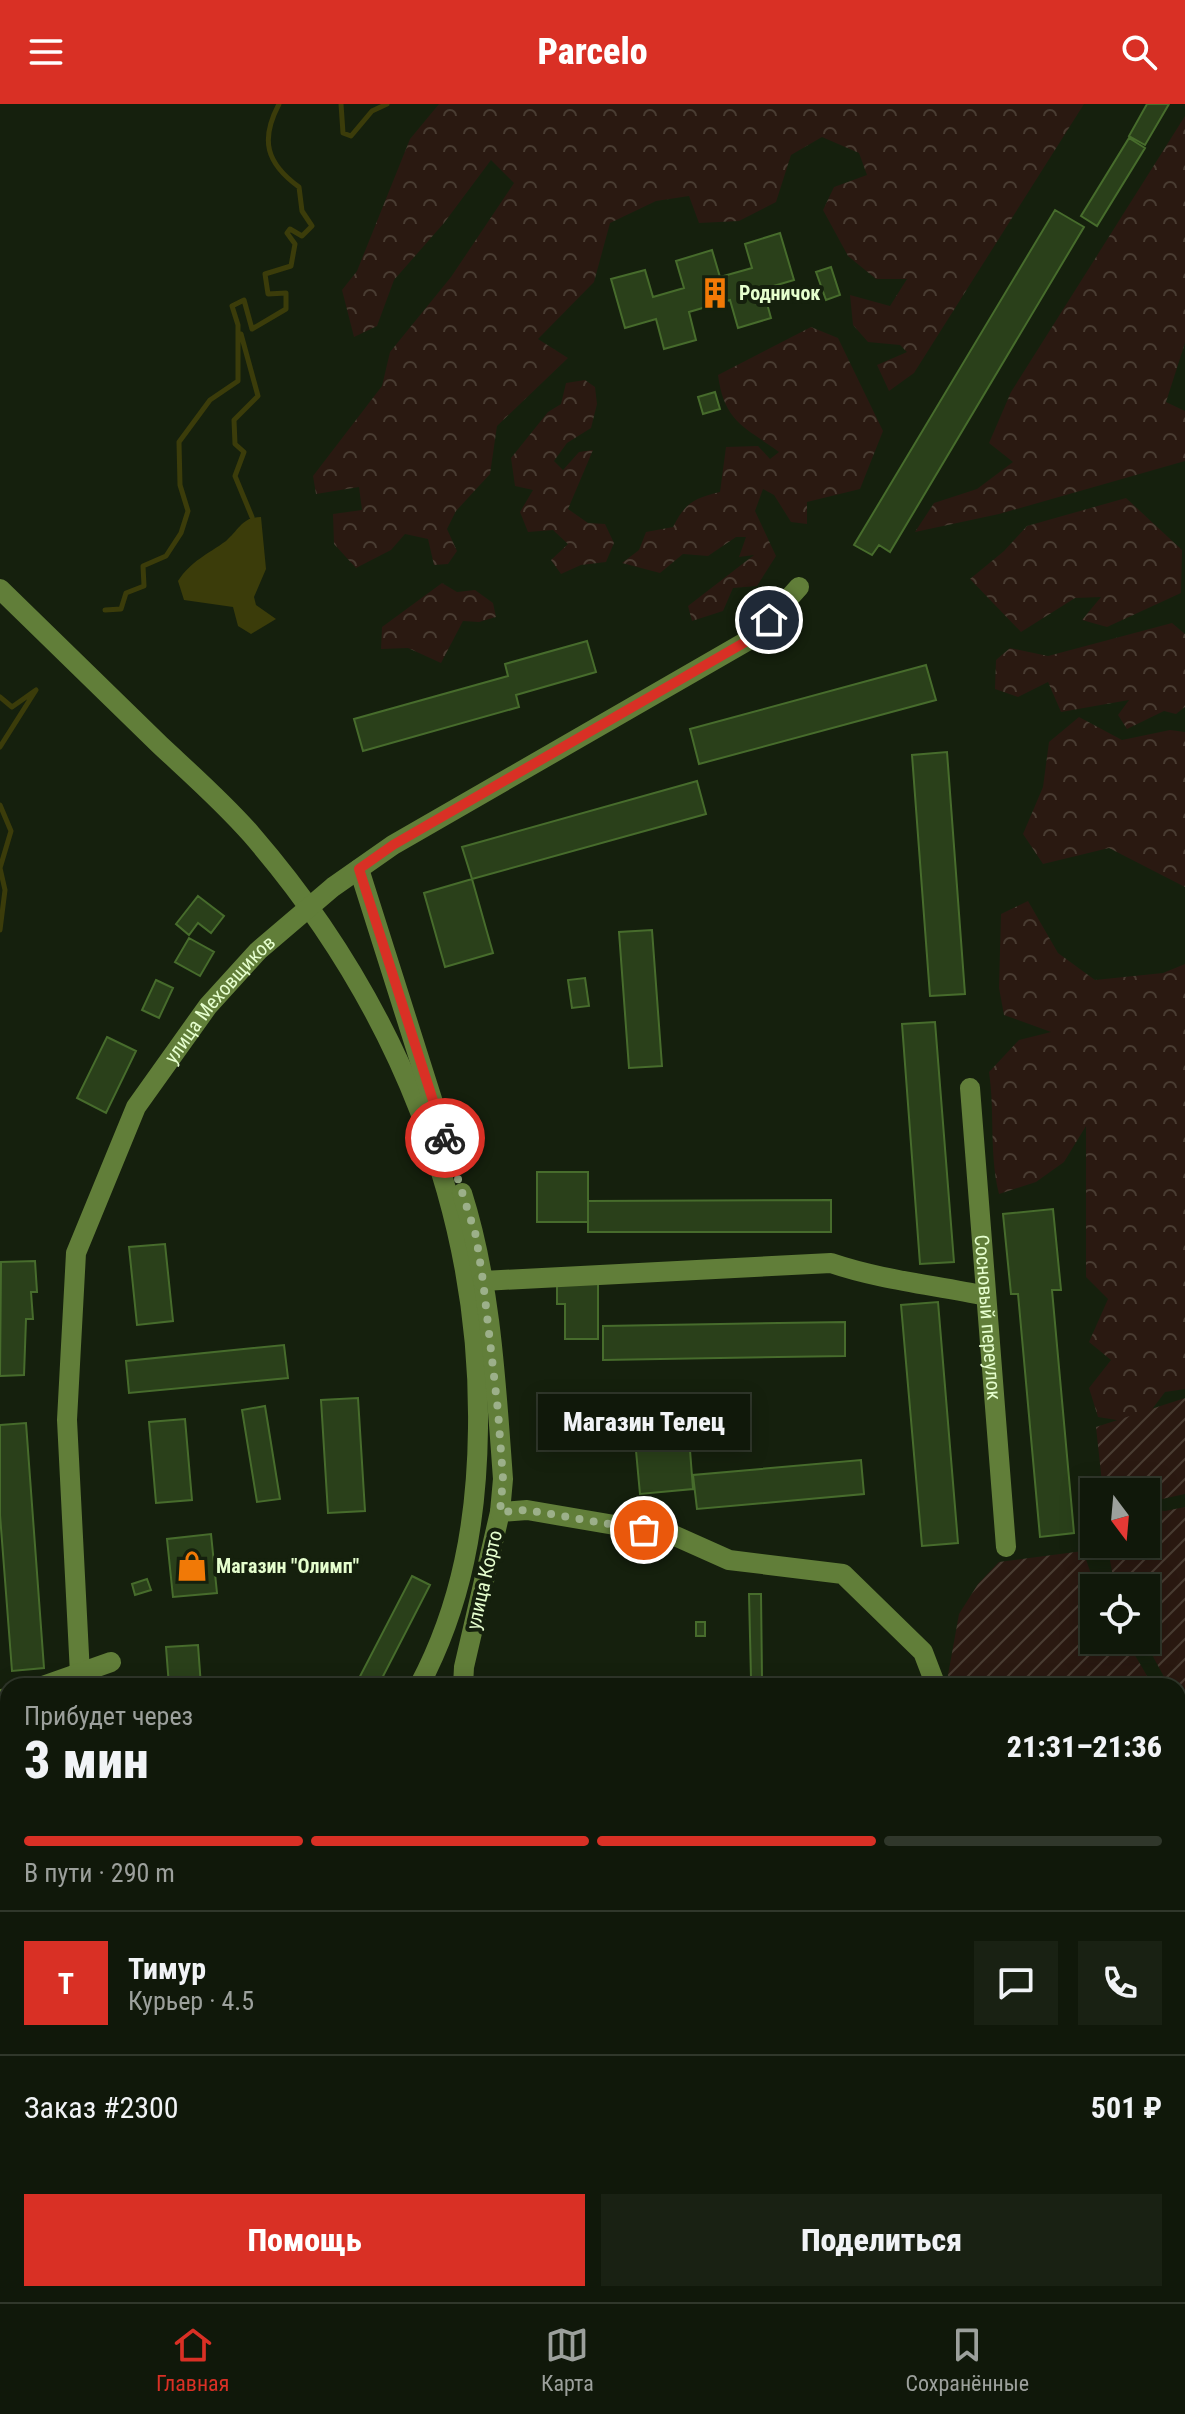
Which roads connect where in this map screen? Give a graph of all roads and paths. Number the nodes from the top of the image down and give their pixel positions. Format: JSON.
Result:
{"nodes":[{"id":1,"x":799,"y":587,"type":"dead end"},
{"id":2,"x":0,"y":589,"type":"edge"},
{"id":3,"x":359,"y":869,"type":"junction"},
{"id":4,"x":307,"y":907,"type":"junction"},
{"id":5,"x":970,"y":1088,"type":"dead end"},
{"id":6,"x":483,"y":1281,"type":"junction"},
{"id":7,"x":986,"y":1296,"type":"junction"},
{"id":8,"x":500,"y":1512,"type":"junction"},
{"id":9,"x":1006,"y":1547,"type":"dead end"},
{"id":10,"x":111,"y":1662,"type":"dead end"},
{"id":11,"x":80,"y":1674,"type":"junction"},
{"id":12,"x":68,"y":1678,"type":"edge"},
{"id":13,"x":423,"y":1678,"type":"edge"},
{"id":14,"x":463,"y":1678,"type":"edge"},
{"id":15,"x":933,"y":1678,"type":"edge"}],
"edges":[{"from":1,"to":3,"type":"street","name":"улица Меховщиков"},
{"from":2,"to":4,"type":"street"},
{"from":3,"to":4,"type":"street","name":"улица Меховщиков"},
{"from":3,"to":6,"type":"street","name":"улица Корто"},
{"from":4,"to":11,"type":"street","name":"улица Меховщиков"},
{"from":4,"to":13,"type":"street"},
{"from":5,"to":7,"type":"street","name":"Сосновый переулок"},
{"from":6,"to":7,"type":"street"},
{"from":6,"to":8,"type":"street","name":"улица Корто"},
{"from":7,"to":9,"type":"street","name":"Сосновый переулок"},
{"from":8,"to":14,"type":"street","name":"улица Корто"},
{"from":8,"to":15,"type":"street"},
{"from":10,"to":11,"type":"street"},
{"from":11,"to":12,"type":"street"}]}
